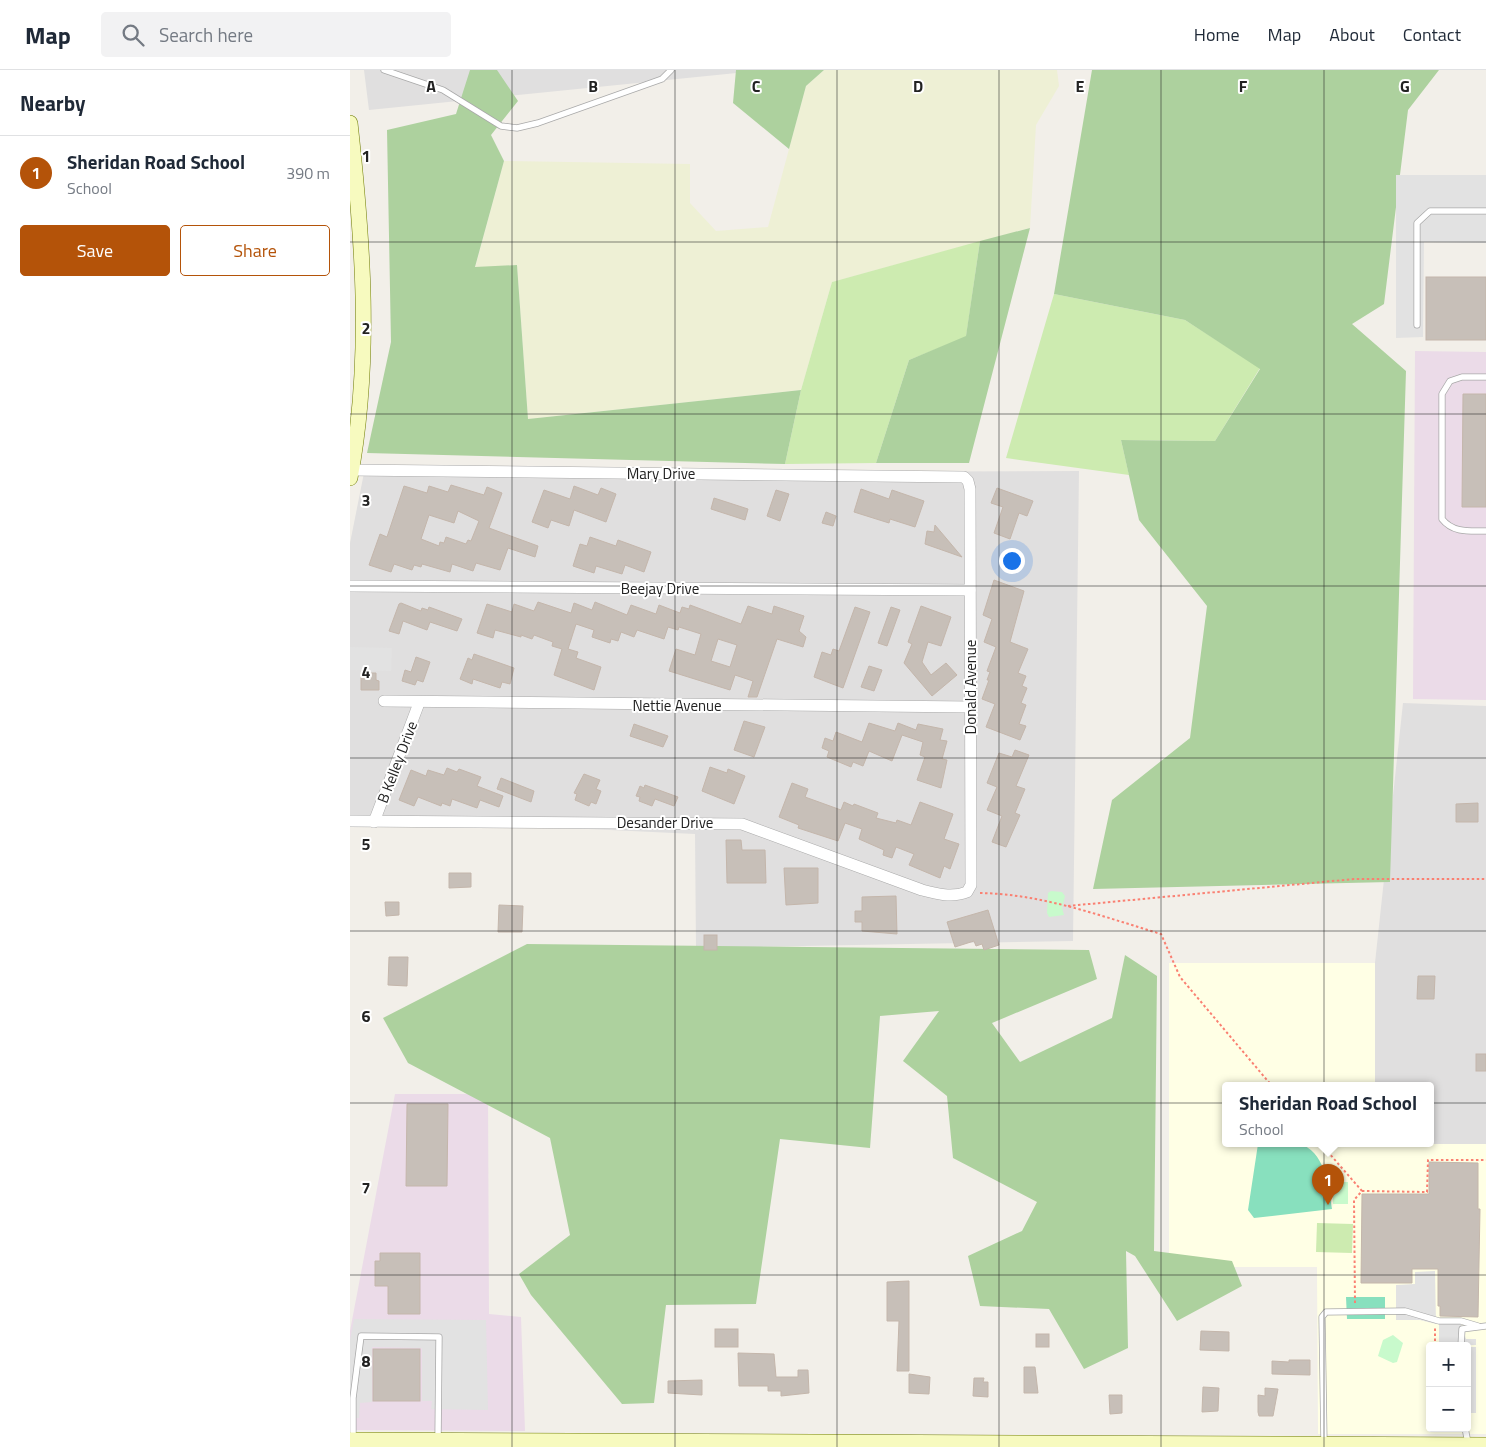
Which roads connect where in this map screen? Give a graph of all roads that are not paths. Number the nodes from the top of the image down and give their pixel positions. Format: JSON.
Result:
{"nodes":[{"id":1,"x":384,"y":70,"type":"edge"},
{"id":2,"x":671,"y":70,"type":"edge"},
{"id":3,"x":350,"y":123,"type":"edge"},
{"id":4,"x":1486,"y":211,"type":"edge"},
{"id":5,"x":1417,"y":325,"type":"dead end"},
{"id":6,"x":1486,"y":377,"type":"edge"},
{"id":7,"x":351,"y":474,"type":"edge"},
{"id":8,"x":968,"y":481,"type":"joint"},
{"id":9,"x":1486,"y":531,"type":"edge"},
{"id":10,"x":350,"y":586,"type":"edge"},
{"id":11,"x":970,"y":590,"type":"junction"},
{"id":12,"x":384,"y":701,"type":"dead end"},
{"id":13,"x":419,"y":703,"type":"junction"},
{"id":14,"x":970,"y":707,"type":"junction"},
{"id":15,"x":350,"y":821,"type":"edge"},
{"id":16,"x":374,"y":822,"type":"junction"},
{"id":17,"x":967,"y":892,"type":"joint"},
{"id":18,"x":1478,"y":1326,"type":"junction"},
{"id":19,"x":1486,"y":1326,"type":"edge"},
{"id":20,"x":1461,"y":1342,"type":"edge"},
{"id":21,"x":1466,"y":1432,"type":"edge"},
{"id":22,"x":351,"y":1440,"type":"edge"},
{"id":23,"x":438,"y":1440,"type":"junction"},
{"id":24,"x":768,"y":1444,"type":"edge"},
{"id":25,"x":1324,"y":1444,"type":"junction"},
{"id":26,"x":1085,"y":1445,"type":"edge"},
{"id":27,"x":1468,"y":1445,"type":"junction"},
{"id":28,"x":1280,"y":1446,"type":"edge"},
{"id":29,"x":1486,"y":1446,"type":"edge"}],
"edges":[{"from":1,"to":2,"type":"lane"},
{"from":3,"to":7,"type":"street"},
{"from":4,"to":5,"type":"lane"},
{"from":6,"to":9,"type":"lane"},
{"from":7,"to":8,"type":"street","name":"Mary Drive"},
{"from":8,"to":11,"type":"street","name":"Donald Avenue"},
{"from":10,"to":11,"type":"street","name":"Beejay Drive"},
{"from":11,"to":14,"type":"street","name":"Donald Avenue"},
{"from":12,"to":13,"type":"street","name":"Nettie Avenue"},
{"from":13,"to":14,"type":"street","name":"Nettie Avenue"},
{"from":13,"to":16,"type":"street","name":"B Kelley Drive"},
{"from":14,"to":17,"type":"street","name":"Donald Avenue"},
{"from":15,"to":16,"type":"street","name":"Desander Drive"},
{"from":16,"to":17,"type":"street","name":"Desander Drive"},
{"from":18,"to":19,"type":"lane"},
{"from":18,"to":20,"type":"lane"},
{"from":18,"to":25,"type":"lane"},
{"from":21,"to":27,"type":"lane"},
{"from":22,"to":23,"type":"street"},
{"from":22,"to":23,"type":"lane"},
{"from":23,"to":24,"type":"street"},
{"from":24,"to":26,"type":"street"},
{"from":25,"to":27,"type":"street"},
{"from":25,"to":28,"type":"street"},
{"from":26,"to":28,"type":"street"},
{"from":27,"to":29,"type":"street"}]}
